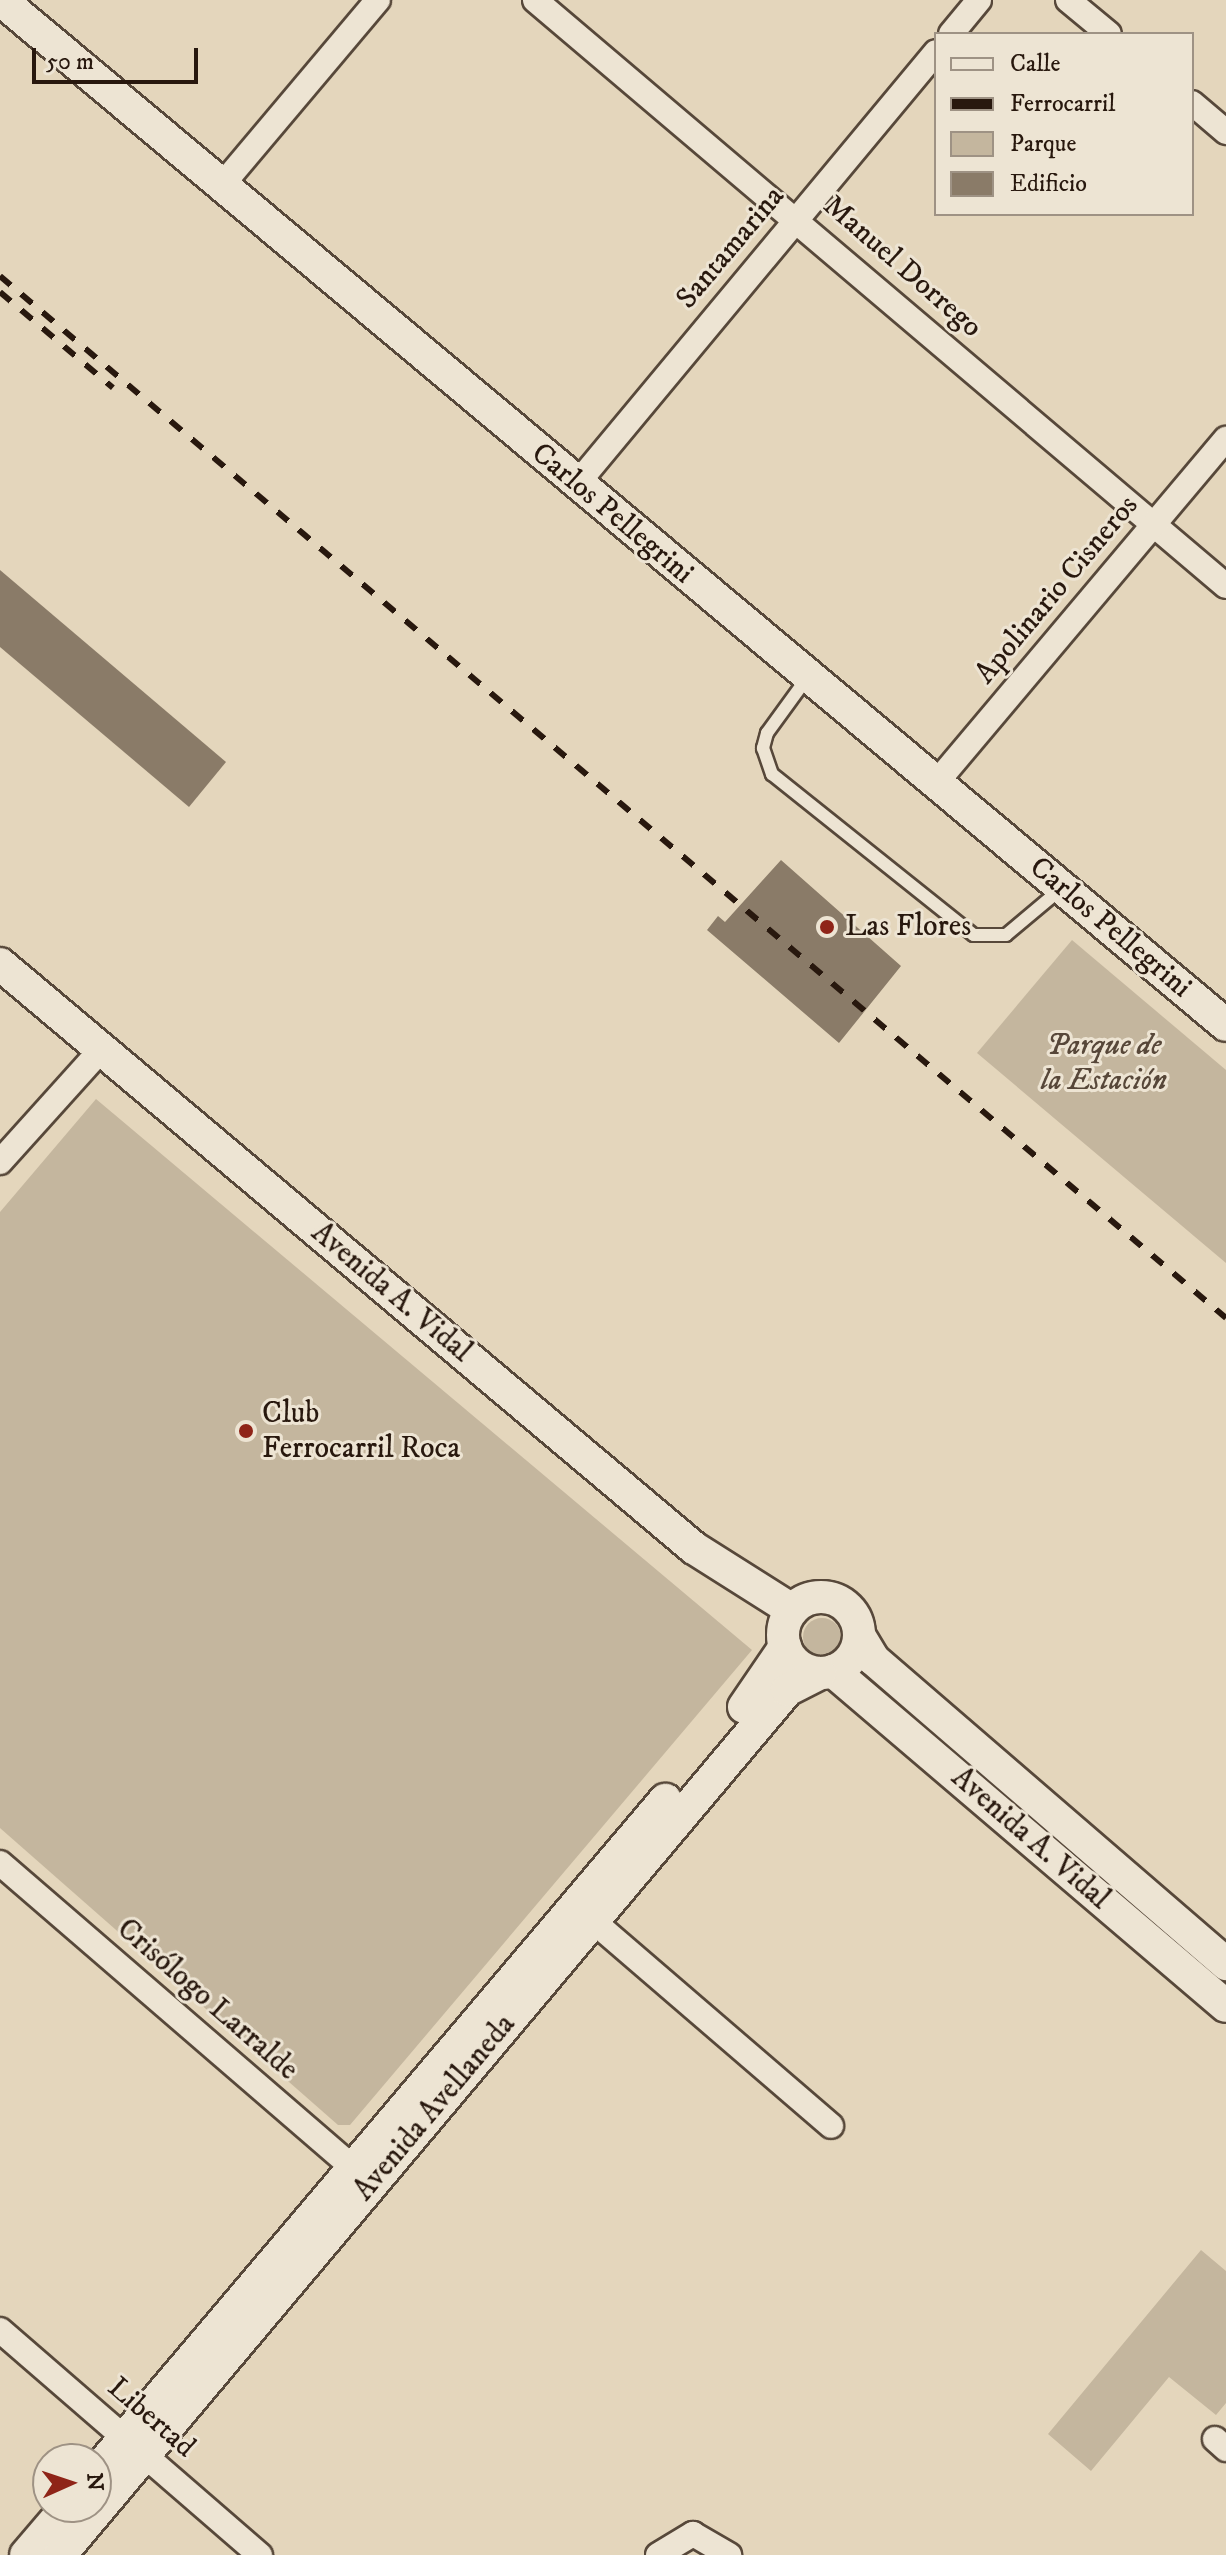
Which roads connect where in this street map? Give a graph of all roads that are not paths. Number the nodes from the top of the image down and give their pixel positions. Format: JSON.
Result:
{"nodes":[{"id":1,"x":1,"y":0,"type":"edge"},
{"id":2,"x":378,"y":0,"type":"edge"},
{"id":3,"x":535,"y":0,"type":"edge"},
{"id":4,"x":979,"y":0,"type":"edge"},
{"id":5,"x":1068,"y":0,"type":"edge"},
{"id":6,"x":953,"y":32,"type":"edge"},
{"id":7,"x":1107,"y":32,"type":"edge"},
{"id":8,"x":934,"y":54,"type":"edge"},
{"id":9,"x":1194,"y":105,"type":"edge"},
{"id":10,"x":1226,"y":132,"type":"edge"},
{"id":11,"x":222,"y":185,"type":"junction"},
{"id":12,"x":797,"y":219,"type":"junction"},
{"id":13,"x":1226,"y":439,"type":"edge"},
{"id":14,"x":576,"y":485,"type":"junction"},
{"id":15,"x":1154,"y":525,"type":"junction"},
{"id":16,"x":1226,"y":586,"type":"edge"},
{"id":17,"x":807,"y":678,"type":"junction"},
{"id":18,"x":936,"y":783,"type":"junction"},
{"id":19,"x":1062,"y":888,"type":"junction"},
{"id":20,"x":0,"y":964,"type":"edge"},
{"id":21,"x":1226,"y":1025,"type":"edge"},
{"id":22,"x":101,"y":1050,"type":"junction"},
{"id":23,"x":0,"y":1162,"type":"edge"},
{"id":24,"x":792,"y":1610,"type":"junction"},
{"id":25,"x":860,"y":1637,"type":"junction"},
{"id":26,"x":785,"y":1647,"type":"junction"},
{"id":27,"x":827,"y":1672,"type":"junction"},
{"id":28,"x":0,"y":1863,"type":"edge"},
{"id":29,"x":584,"y":1914,"type":"junction"},
{"id":30,"x":1196,"y":1939,"type":"junction"},
{"id":31,"x":1173,"y":1963,"type":"junction"},
{"id":32,"x":1226,"y":1964,"type":"edge"},
{"id":33,"x":1226,"y":2006,"type":"edge"},
{"id":34,"x":831,"y":2126,"type":"dead end"},
{"id":35,"x":362,"y":2176,"type":"junction"},
{"id":36,"x":0,"y":2330,"type":"edge"},
{"id":37,"x":135,"y":2446,"type":"junction"},
{"id":38,"x":112,"y":2461,"type":"edge"},
{"id":39,"x":53,"y":2523,"type":"edge"},
{"id":40,"x":26,"y":2555,"type":"edge"},
{"id":41,"x":60,"y":2555,"type":"edge"},
{"id":42,"x":260,"y":2555,"type":"edge"},
{"id":43,"x":658,"y":2555,"type":"edge"},
{"id":44,"x":729,"y":2555,"type":"edge"}],
"edges":[{"from":1,"to":11,"type":"street","name":"Carlos Pellegrini"},
{"from":2,"to":11,"type":"street"},
{"from":3,"to":12,"type":"street","name":"Manuel Dorrego"},
{"from":4,"to":6,"type":"street"},
{"from":5,"to":7,"type":"street"},
{"from":8,"to":12,"type":"street","name":"Santamarina"},
{"from":9,"to":10,"type":"street"},
{"from":11,"to":14,"type":"street","name":"Carlos Pellegrini"},
{"from":12,"to":14,"type":"street","name":"Santamarina"},
{"from":12,"to":15,"type":"street","name":"Manuel Dorrego"},
{"from":13,"to":15,"type":"street","name":"Apolinario Cisneros"},
{"from":14,"to":17,"type":"street","name":"Carlos Pellegrini"},
{"from":15,"to":16,"type":"street","name":"Manuel Dorrego"},
{"from":15,"to":18,"type":"street","name":"Apolinario Cisneros"},
{"from":17,"to":18,"type":"street","name":"Carlos Pellegrini"},
{"from":17,"to":19,"type":"lane"},
{"from":18,"to":19,"type":"street","name":"Carlos Pellegrini"},
{"from":19,"to":21,"type":"street","name":"Carlos Pellegrini"},
{"from":20,"to":22,"type":"street","name":"Avenida A. Vidal"},
{"from":22,"to":23,"type":"street"},
{"from":22,"to":24,"type":"street","name":"Avenida A. Vidal"},
{"from":24,"to":25,"type":"street"},
{"from":24,"to":26,"type":"street"},
{"from":25,"to":27,"type":"street"},
{"from":25,"to":30,"type":"street","name":"Avenida A. Vidal"},
{"from":26,"to":27,"type":"street"},
{"from":26,"to":29,"type":"street","name":"Avenida Avellaneda"},
{"from":27,"to":29,"type":"street","name":"Avenida Avellaneda"},
{"from":27,"to":31,"type":"street","name":"Avenida A. Vidal"},
{"from":28,"to":35,"type":"street","name":"Crisólogo Larralde"},
{"from":29,"to":34,"type":"street"},
{"from":29,"to":35,"type":"street","name":"Avenida Avellaneda"},
{"from":30,"to":31,"type":"street"},
{"from":30,"to":32,"type":"street","name":"Avenida A. Vidal"},
{"from":31,"to":33,"type":"street","name":"Avenida A. Vidal"},
{"from":35,"to":37,"type":"street","name":"Avenida Avellaneda"},
{"from":36,"to":37,"type":"street","name":"Libertad"},
{"from":37,"to":38,"type":"street","name":"Avenida Avellaneda"},
{"from":37,"to":41,"type":"street","name":"Avenida Avellaneda"},
{"from":37,"to":42,"type":"street","name":"Libertad"},
{"from":39,"to":40,"type":"street"},
{"from":43,"to":44,"type":"street"}]}
